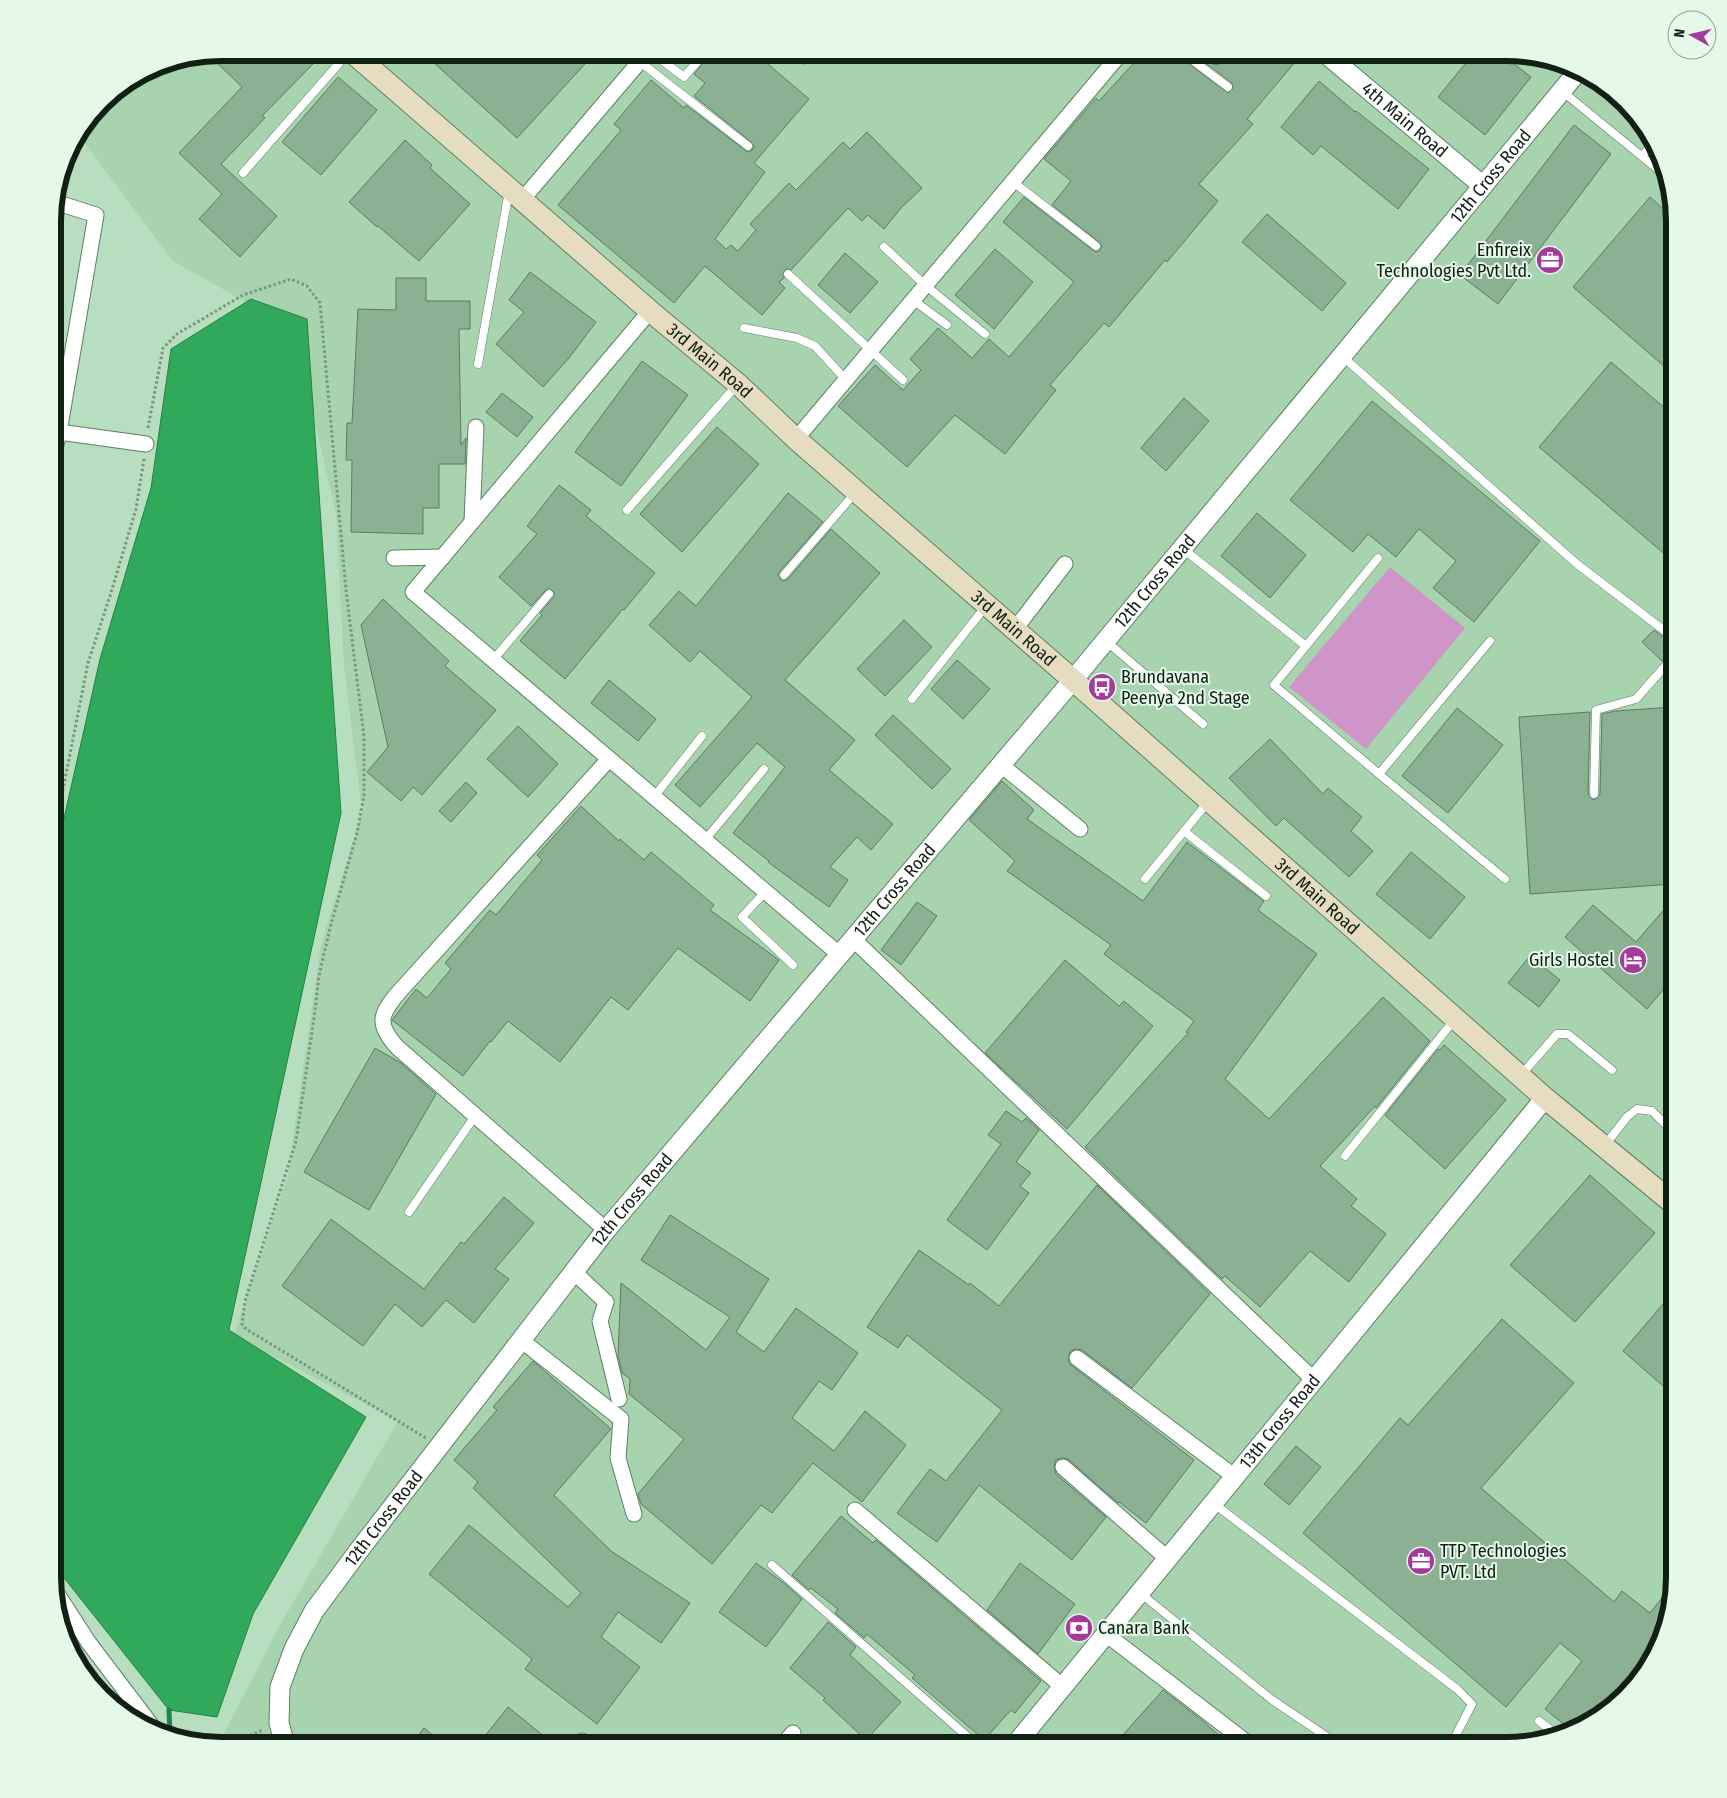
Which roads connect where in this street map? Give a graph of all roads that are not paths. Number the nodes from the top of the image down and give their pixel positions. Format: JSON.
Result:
{"nodes":[{"id":1,"x":339,"y":62,"type":"edge"},
{"id":2,"x":364,"y":62,"type":"edge"},
{"id":3,"x":638,"y":62,"type":"edge"},
{"id":4,"x":649,"y":62,"type":"edge"},
{"id":5,"x":664,"y":62,"type":"edge"},
{"id":6,"x":697,"y":62,"type":"edge"},
{"id":7,"x":1113,"y":62,"type":"edge"},
{"id":8,"x":1195,"y":62,"type":"edge"},
{"id":9,"x":1341,"y":62,"type":"edge"},
{"id":10,"x":1573,"y":77,"type":"edge"},
{"id":11,"x":1228,"y":86,"type":"dead end"},
{"id":12,"x":1562,"y":90,"type":"junction"},
{"id":13,"x":748,"y":146,"type":"dead end"},
{"id":14,"x":1648,"y":149,"type":"edge"},
{"id":15,"x":1642,"y":156,"type":"junction"},
{"id":16,"x":1656,"y":168,"type":"edge"},
{"id":17,"x":242,"y":173,"type":"dead end"},
{"id":18,"x":1012,"y":181,"type":"junction"},
{"id":19,"x":1483,"y":186,"type":"junction"},
{"id":20,"x":515,"y":194,"type":"junction"},
{"id":21,"x":63,"y":204,"type":"edge"},
{"id":22,"x":1096,"y":246,"type":"dead end"},
{"id":23,"x":884,"y":248,"type":"dead end"},
{"id":24,"x":788,"y":274,"type":"dead end"},
{"id":25,"x":925,"y":285,"type":"junction"},
{"id":26,"x":913,"y":300,"type":"junction"},
{"id":27,"x":650,"y":311,"type":"junction"},
{"id":28,"x":947,"y":325,"type":"dead end"},
{"id":29,"x":744,"y":328,"type":"dead end"},
{"id":30,"x":985,"y":334,"type":"dead end"},
{"id":31,"x":871,"y":349,"type":"junction"},
{"id":32,"x":1342,"y":356,"type":"junction"},
{"id":33,"x":478,"y":364,"type":"dead end"},
{"id":34,"x":846,"y":380,"type":"junction"},
{"id":35,"x":903,"y":380,"type":"dead end"},
{"id":36,"x":738,"y":384,"type":"junction"},
{"id":37,"x":62,"y":410,"type":"edge"},
{"id":38,"x":476,"y":426,"type":"dead end"},
{"id":39,"x":62,"y":433,"type":"edge"},
{"id":40,"x":796,"y":439,"type":"junction"},
{"id":41,"x":146,"y":444,"type":"road end"},
{"id":42,"x":856,"y":491,"type":"junction"},
{"id":43,"x":627,"y":510,"type":"dead end"},
{"id":44,"x":472,"y":522,"type":"junction"},
{"id":45,"x":1182,"y":548,"type":"junction"},
{"id":46,"x":443,"y":557,"type":"junction"},
{"id":47,"x":394,"y":558,"type":"dead end"},
{"id":48,"x":1378,"y":558,"type":"dead end"},
{"id":49,"x":1064,"y":564,"type":"dead end"},
{"id":50,"x":784,"y":575,"type":"dead end"},
{"id":51,"x":549,"y":594,"type":"dead end"},
{"id":52,"x":987,"y":605,"type":"junction"},
{"id":53,"x":1014,"y":629,"type":"junction"},
{"id":54,"x":1666,"y":632,"type":"edge"},
{"id":55,"x":1106,"y":641,"type":"junction"},
{"id":56,"x":1490,"y":641,"type":"dead end"},
{"id":57,"x":1306,"y":646,"type":"junction"},
{"id":58,"x":493,"y":660,"type":"junction"},
{"id":59,"x":1666,"y":665,"type":"edge"},
{"id":60,"x":1074,"y":680,"type":"junction"},
{"id":61,"x":912,"y":699,"type":"dead end"},
{"id":62,"x":1203,"y":724,"type":"dead end"},
{"id":63,"x":702,"y":736,"type":"dead end"},
{"id":64,"x":609,"y":759,"type":"junction"},
{"id":65,"x":1001,"y":765,"type":"junction"},
{"id":66,"x":764,"y":769,"type":"dead end"},
{"id":67,"x":1379,"y":774,"type":"junction"},
{"id":68,"x":1594,"y":794,"type":"dead end"},
{"id":69,"x":654,"y":797,"type":"junction"},
{"id":70,"x":1209,"y":800,"type":"junction"},
{"id":71,"x":1080,"y":829,"type":"dead end"},
{"id":72,"x":1184,"y":831,"type":"junction"},
{"id":73,"x":705,"y":840,"type":"junction"},
{"id":74,"x":1145,"y":879,"type":"dead end"},
{"id":75,"x":1505,"y":880,"type":"dead end"},
{"id":76,"x":765,"y":892,"type":"junction"},
{"id":77,"x":1266,"y":896,"type":"dead end"},
{"id":78,"x":853,"y":939,"type":"junction"},
{"id":79,"x":840,"y":955,"type":"junction"},
{"id":80,"x":793,"y":965,"type":"dead end"},
{"id":81,"x":1455,"y":1019,"type":"junction"},
{"id":82,"x":1612,"y":1070,"type":"dead end"},
{"id":83,"x":1520,"y":1076,"type":"junction"},
{"id":84,"x":1545,"y":1098,"type":"junction"},
{"id":85,"x":475,"y":1116,"type":"junction"},
{"id":86,"x":1666,"y":1126,"type":"dead end"},
{"id":87,"x":1603,"y":1146,"type":"junction"},
{"id":88,"x":1345,"y":1156,"type":"dead end"},
{"id":89,"x":1666,"y":1197,"type":"edge"},
{"id":90,"x":409,"y":1212,"type":"dead end"},
{"id":91,"x":606,"y":1230,"type":"junction"},
{"id":92,"x":574,"y":1272,"type":"junction"},
{"id":93,"x":521,"y":1340,"type":"junction"},
{"id":94,"x":1077,"y":1358,"type":"dead end"},
{"id":95,"x":1314,"y":1380,"type":"junction"},
{"id":96,"x":619,"y":1399,"type":"dead end"},
{"id":97,"x":1063,"y":1467,"type":"dead end"},
{"id":98,"x":1235,"y":1477,"type":"junction"},
{"id":99,"x":1213,"y":1503,"type":"junction"},
{"id":100,"x":856,"y":1510,"type":"dead end"},
{"id":101,"x":634,"y":1514,"type":"dead end"},
{"id":102,"x":1168,"y":1559,"type":"junction"},
{"id":103,"x":772,"y":1565,"type":"dead end"},
{"id":104,"x":1140,"y":1593,"type":"junction"},
{"id":105,"x":64,"y":1604,"type":"edge"},
{"id":106,"x":1106,"y":1634,"type":"junction"},
{"id":107,"x":1063,"y":1687,"type":"junction"},
{"id":108,"x":145,"y":1717,"type":"edge"},
{"id":109,"x":1539,"y":1721,"type":"dead end"},
{"id":110,"x":1551,"y":1730,"type":"edge"},
{"id":111,"x":793,"y":1733,"type":"dead end"},
{"id":112,"x":283,"y":1737,"type":"edge"},
{"id":113,"x":790,"y":1737,"type":"edge"},
{"id":114,"x":968,"y":1737,"type":"edge"},
{"id":115,"x":1022,"y":1737,"type":"edge"},
{"id":116,"x":1240,"y":1737,"type":"edge"},
{"id":117,"x":1326,"y":1737,"type":"edge"},
{"id":118,"x":1455,"y":1737,"type":"edge"}],
"edges":[{"from":1,"to":17,"type":"lane"},
{"from":2,"to":20,"type":"main road","name":"3rd Main Road"},
{"from":3,"to":20,"type":"street"},
{"from":4,"to":13,"type":"lane"},
{"from":5,"to":6,"type":"lane"},
{"from":7,"to":18,"type":"street"},
{"from":8,"to":11,"type":"lane"},
{"from":9,"to":19,"type":"street","name":"4th Main Road"},
{"from":10,"to":12,"type":"street","name":"12th Cross Road"},
{"from":12,"to":15,"type":"lane"},
{"from":12,"to":19,"type":"street","name":"12th Cross Road"},
{"from":14,"to":15,"type":"lane"},
{"from":15,"to":16,"type":"lane"},
{"from":18,"to":22,"type":"lane"},
{"from":18,"to":25,"type":"street"},
{"from":19,"to":32,"type":"street","name":"12th Cross Road"},
{"from":20,"to":27,"type":"main road","name":"3rd Main Road"},
{"from":20,"to":33,"type":"lane"},
{"from":21,"to":37,"type":"street"},
{"from":23,"to":25,"type":"lane"},
{"from":24,"to":31,"type":"lane"},
{"from":25,"to":26,"type":"street"},
{"from":25,"to":30,"type":"lane"},
{"from":26,"to":28,"type":"lane"},
{"from":26,"to":31,"type":"street"},
{"from":27,"to":36,"type":"main road","name":"3rd Main Road"},
{"from":27,"to":44,"type":"street"},
{"from":29,"to":34,"type":"lane"},
{"from":31,"to":34,"type":"street"},
{"from":31,"to":35,"type":"lane"},
{"from":32,"to":45,"type":"street","name":"12th Cross Road"},
{"from":32,"to":54,"type":"lane"},
{"from":34,"to":40,"type":"street"},
{"from":36,"to":40,"type":"main road","name":"3rd Main Road"},
{"from":36,"to":43,"type":"lane"},
{"from":38,"to":44,"type":"street"},
{"from":39,"to":41,"type":"street"},
{"from":40,"to":42,"type":"main road","name":"3rd Main Road"},
{"from":42,"to":50,"type":"lane"},
{"from":42,"to":52,"type":"main road","name":"3rd Main Road"},
{"from":44,"to":46,"type":"street"},
{"from":45,"to":55,"type":"street","name":"12th Cross Road"},
{"from":45,"to":57,"type":"lane"},
{"from":46,"to":47,"type":"street"},
{"from":46,"to":58,"type":"street"},
{"from":48,"to":57,"type":"lane"},
{"from":49,"to":53,"type":"street"},
{"from":51,"to":58,"type":"lane"},
{"from":52,"to":53,"type":"main road","name":"3rd Main Road"},
{"from":52,"to":61,"type":"lane"},
{"from":53,"to":60,"type":"main road","name":"3rd Main Road"},
{"from":55,"to":60,"type":"street","name":"12th Cross Road"},
{"from":55,"to":62,"type":"lane"},
{"from":56,"to":67,"type":"lane"},
{"from":57,"to":67,"type":"lane"},
{"from":58,"to":64,"type":"street"},
{"from":59,"to":68,"type":"lane"},
{"from":60,"to":65,"type":"street","name":"12th Cross Road"},
{"from":60,"to":70,"type":"main road","name":"3rd Main Road"},
{"from":63,"to":69,"type":"lane"},
{"from":64,"to":69,"type":"street"},
{"from":64,"to":85,"type":"street"},
{"from":65,"to":71,"type":"street"},
{"from":65,"to":78,"type":"street","name":"12th Cross Road"},
{"from":66,"to":73,"type":"lane"},
{"from":67,"to":75,"type":"lane"},
{"from":69,"to":73,"type":"street"},
{"from":70,"to":72,"type":"lane"},
{"from":70,"to":81,"type":"main road","name":"3rd Main Road"},
{"from":72,"to":74,"type":"lane"},
{"from":72,"to":77,"type":"lane"},
{"from":73,"to":76,"type":"street"},
{"from":76,"to":79,"type":"street"},
{"from":76,"to":80,"type":"lane"},
{"from":78,"to":79,"type":"street","name":"12th Cross Road"},
{"from":78,"to":95,"type":"street"},
{"from":79,"to":91,"type":"street","name":"12th Cross Road"},
{"from":81,"to":83,"type":"main road","name":"3rd Main Road"},
{"from":81,"to":88,"type":"lane"},
{"from":82,"to":83,"type":"lane"},
{"from":83,"to":84,"type":"main road","name":"3rd Main Road"},
{"from":84,"to":87,"type":"main road","name":"3rd Main Road"},
{"from":84,"to":95,"type":"street","name":"13th Cross Road"},
{"from":85,"to":90,"type":"lane"},
{"from":85,"to":91,"type":"street"},
{"from":86,"to":87,"type":"lane"},
{"from":87,"to":89,"type":"main road","name":"3rd Main Road"},
{"from":91,"to":92,"type":"street","name":"12th Cross Road"},
{"from":92,"to":93,"type":"street","name":"12th Cross Road"},
{"from":92,"to":96,"type":"street"},
{"from":93,"to":101,"type":"street"},
{"from":93,"to":112,"type":"street","name":"12th Cross Road"},
{"from":94,"to":98,"type":"street"},
{"from":95,"to":98,"type":"street","name":"13th Cross Road"},
{"from":97,"to":102,"type":"street"},
{"from":98,"to":99,"type":"street","name":"13th Cross Road"},
{"from":99,"to":102,"type":"street","name":"13th Cross Road"},
{"from":99,"to":118,"type":"lane"},
{"from":100,"to":107,"type":"street"},
{"from":102,"to":104,"type":"street","name":"13th Cross Road"},
{"from":103,"to":114,"type":"lane"},
{"from":104,"to":106,"type":"street","name":"13th Cross Road"},
{"from":104,"to":117,"type":"lane"},
{"from":105,"to":108,"type":"street"},
{"from":106,"to":107,"type":"street","name":"13th Cross Road"},
{"from":106,"to":116,"type":"street"},
{"from":107,"to":115,"type":"street","name":"13th Cross Road"},
{"from":109,"to":110,"type":"lane"},
{"from":111,"to":113,"type":"street"}]}
